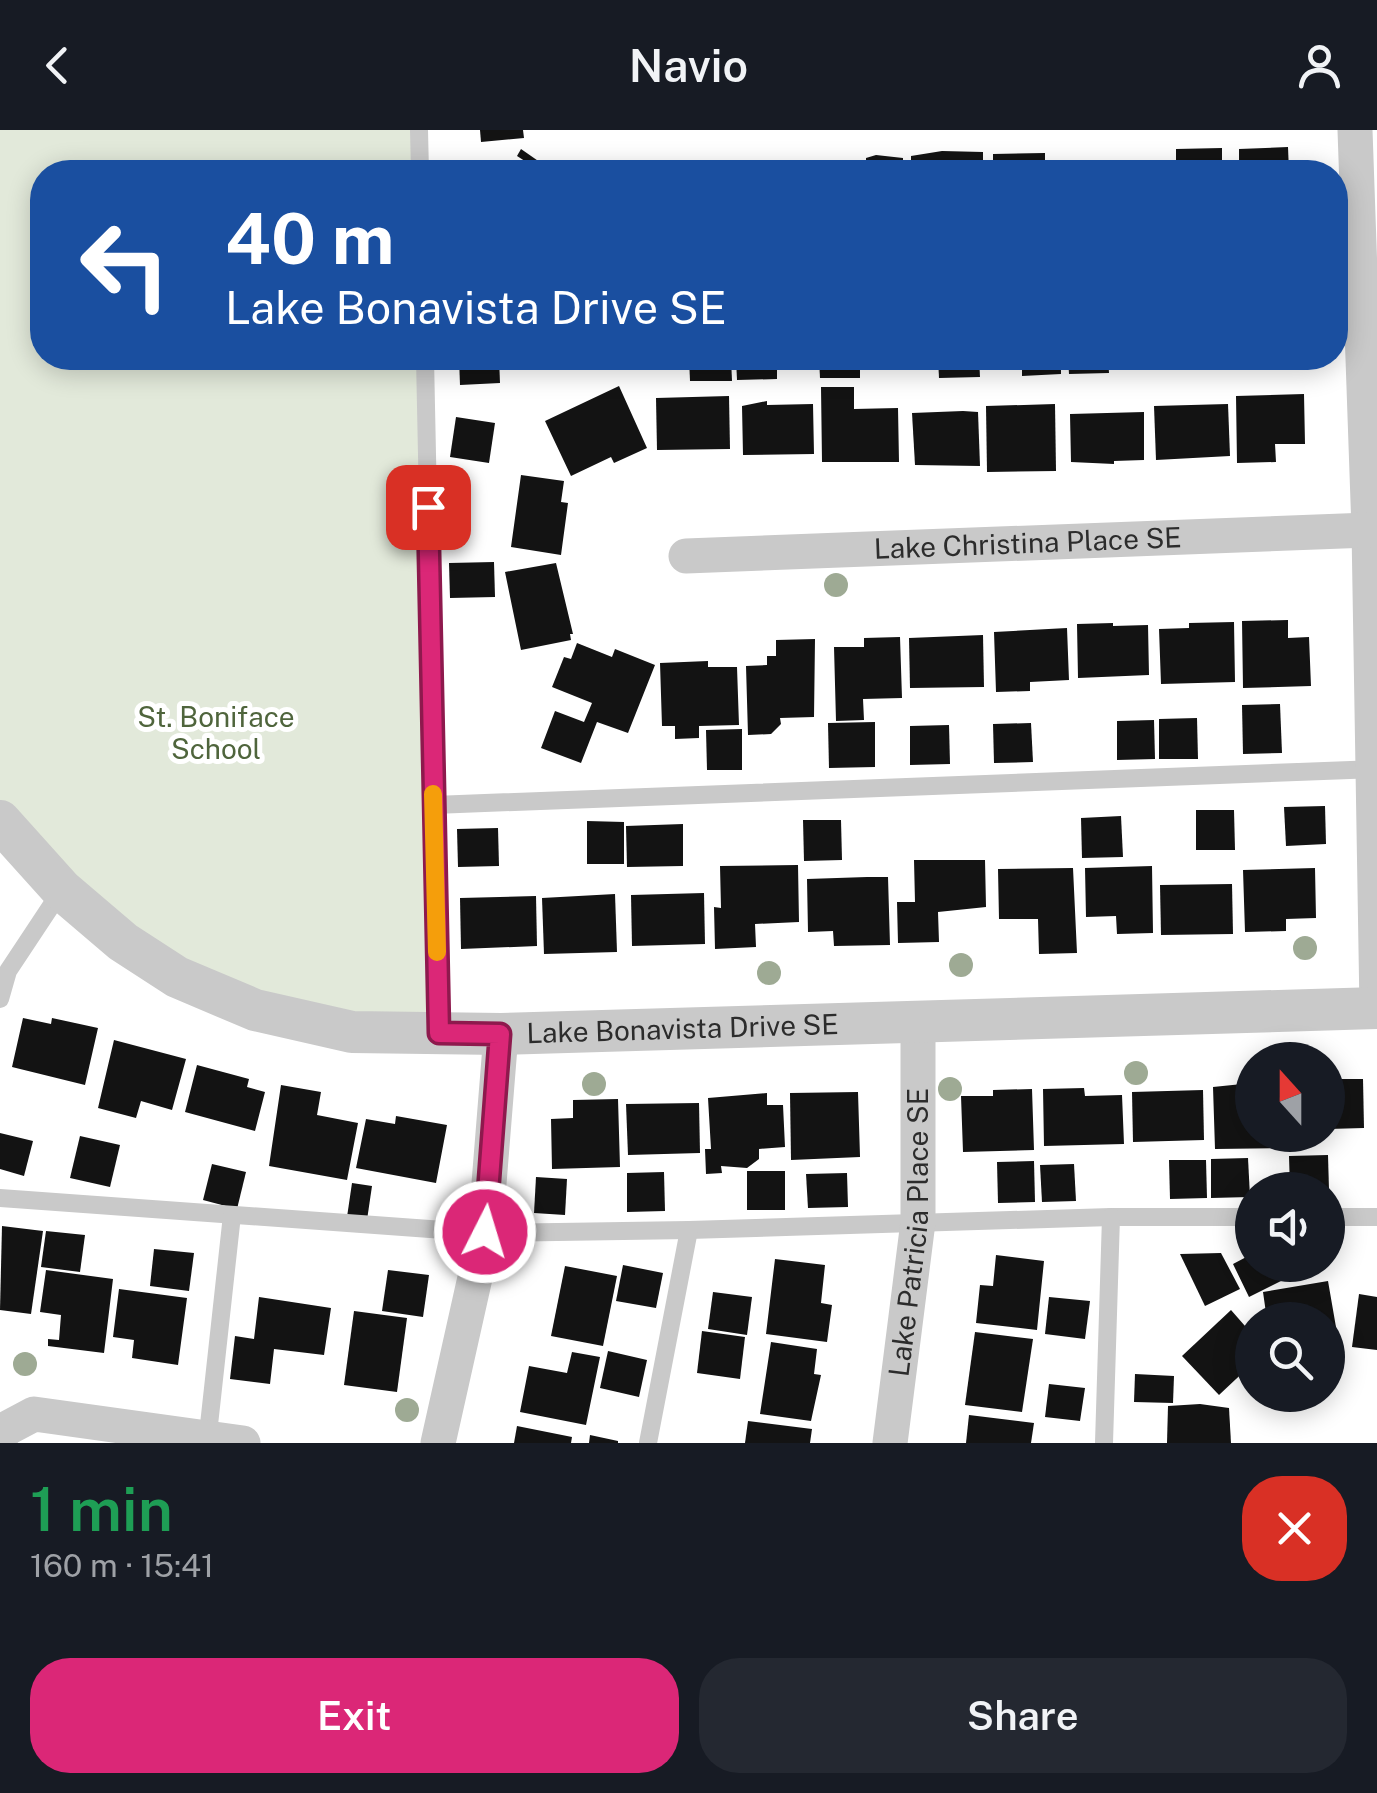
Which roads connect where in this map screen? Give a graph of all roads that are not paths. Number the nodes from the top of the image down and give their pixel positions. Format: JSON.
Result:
{"nodes":[{"id":1,"x":419,"y":130,"type":"edge"},
{"id":2,"x":1355,"y":130,"type":"edge"},
{"id":3,"x":420,"y":160,"type":"edge"},
{"id":4,"x":1357,"y":292,"type":"edge"},
{"id":5,"x":426,"y":370,"type":"edge"},
{"id":6,"x":1369,"y":530,"type":"junction"},
{"id":7,"x":686,"y":556,"type":"dead end"},
{"id":8,"x":1375,"y":770,"type":"edge"},
{"id":9,"x":434,"y":805,"type":"junction"},
{"id":10,"x":0,"y":821,"type":"edge"},
{"id":11,"x":62,"y":890,"type":"junction"},
{"id":12,"x":0,"y":998,"type":"edge"},
{"id":13,"x":1377,"y":1008,"type":"edge"},
{"id":14,"x":918,"y":1020,"type":"junction"},
{"id":15,"x":439,"y":1033,"type":"junction"},
{"id":16,"x":500,"y":1034,"type":"junction"},
{"id":17,"x":0,"y":1198,"type":"edge"},
{"id":18,"x":232,"y":1215,"type":"junction"},
{"id":19,"x":1110,"y":1217,"type":"junction"},
{"id":20,"x":1235,"y":1217,"type":"edge"},
{"id":21,"x":1345,"y":1217,"type":"edge"},
{"id":22,"x":1377,"y":1217,"type":"edge"},
{"id":23,"x":918,"y":1222,"type":"junction"},
{"id":24,"x":688,"y":1230,"type":"junction"},
{"id":25,"x":485,"y":1232,"type":"junction"},
{"id":26,"x":208,"y":1440,"type":"edge"},
{"id":27,"x":0,"y":1443,"type":"edge"},
{"id":28,"x":243,"y":1443,"type":"edge"},
{"id":29,"x":438,"y":1443,"type":"edge"},
{"id":30,"x":648,"y":1443,"type":"edge"},
{"id":31,"x":890,"y":1443,"type":"edge"},
{"id":32,"x":1104,"y":1443,"type":"edge"}],
"edges":[{"from":1,"to":3,"type":"lane"},
{"from":2,"to":4,"type":"street"},
{"from":4,"to":6,"type":"street"},
{"from":5,"to":9,"type":"lane"},
{"from":6,"to":7,"type":"street","name":"Lake Christina Place SE"},
{"from":6,"to":8,"type":"street"},
{"from":8,"to":9,"type":"lane"},
{"from":8,"to":13,"type":"street"},
{"from":9,"to":15,"type":"lane"},
{"from":10,"to":11,"type":"street","name":"Lake Bonavista Drive SE"},
{"from":11,"to":12,"type":"lane"},
{"from":11,"to":15,"type":"street","name":"Lake Bonavista Drive SE"},
{"from":13,"to":14,"type":"street","name":"Lake Bonavista Drive SE"},
{"from":14,"to":16,"type":"street","name":"Lake Bonavista Drive SE"},
{"from":14,"to":23,"type":"street","name":"Lake Patricia Place SE"},
{"from":15,"to":16,"type":"street","name":"Lake Bonavista Drive SE"},
{"from":16,"to":25,"type":"street"},
{"from":17,"to":18,"type":"lane"},
{"from":18,"to":25,"type":"lane"},
{"from":18,"to":26,"type":"lane"},
{"from":19,"to":20,"type":"lane"},
{"from":19,"to":23,"type":"lane"},
{"from":19,"to":32,"type":"lane"},
{"from":21,"to":22,"type":"lane"},
{"from":23,"to":24,"type":"lane"},
{"from":23,"to":31,"type":"street","name":"Lake Patricia Place SE"},
{"from":24,"to":25,"type":"lane"},
{"from":24,"to":30,"type":"lane"},
{"from":25,"to":29,"type":"street"},
{"from":26,"to":27,"type":"street"},
{"from":26,"to":28,"type":"street"}]}
